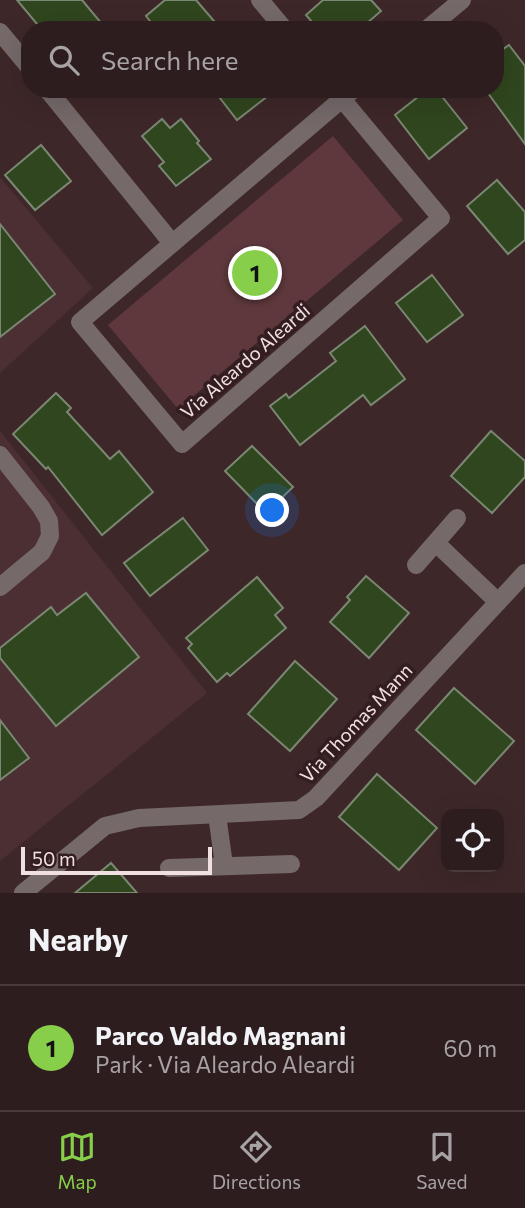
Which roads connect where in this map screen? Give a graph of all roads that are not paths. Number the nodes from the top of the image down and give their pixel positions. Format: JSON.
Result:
{"nodes":[{"id":1,"x":260,"y":0,"type":"edge"},
{"id":2,"x":462,"y":0,"type":"edge"},
{"id":3,"x":278,"y":21,"type":"edge"},
{"id":4,"x":437,"y":21,"type":"edge"},
{"id":5,"x":0,"y":32,"type":"edge"},
{"id":6,"x":21,"y":57,"type":"edge"},
{"id":7,"x":54,"y":98,"type":"edge"},
{"id":8,"x":337,"y":98,"type":"edge"},
{"id":9,"x":347,"y":98,"type":"edge"},
{"id":10,"x":172,"y":243,"type":"junction"},
{"id":11,"x":0,"y":455,"type":"edge"},
{"id":12,"x":457,"y":518,"type":"dead end"},
{"id":13,"x":436,"y":543,"type":"junction"},
{"id":14,"x":416,"y":565,"type":"dead end"},
{"id":15,"x":525,"y":573,"type":"edge"},
{"id":16,"x":0,"y":587,"type":"edge"},
{"id":17,"x":498,"y":603,"type":"junction"},
{"id":18,"x":217,"y":815,"type":"junction"},
{"id":19,"x":291,"y":864,"type":"dead end"},
{"id":20,"x":224,"y":865,"type":"junction"},
{"id":21,"x":169,"y":868,"type":"dead end"},
{"id":22,"x":23,"y":893,"type":"edge"}],
"edges":[{"from":1,"to":3,"type":"street"},
{"from":2,"to":4,"type":"street"},
{"from":5,"to":6,"type":"street"},
{"from":7,"to":10,"type":"street"},
{"from":8,"to":10,"type":"street","name":"Via Aleardo Aleardi"},
{"from":9,"to":10,"type":"street","name":"Via Aleardo Aleardi"},
{"from":11,"to":16,"type":"street"},
{"from":12,"to":13,"type":"street"},
{"from":13,"to":14,"type":"street"},
{"from":13,"to":17,"type":"street"},
{"from":15,"to":17,"type":"street","name":"Via Thomas Mann"},
{"from":17,"to":18,"type":"street","name":"Via Thomas Mann"},
{"from":18,"to":20,"type":"street"},
{"from":18,"to":22,"type":"street","name":"Via Thomas Mann"},
{"from":19,"to":20,"type":"street"},
{"from":20,"to":21,"type":"street"}]}
